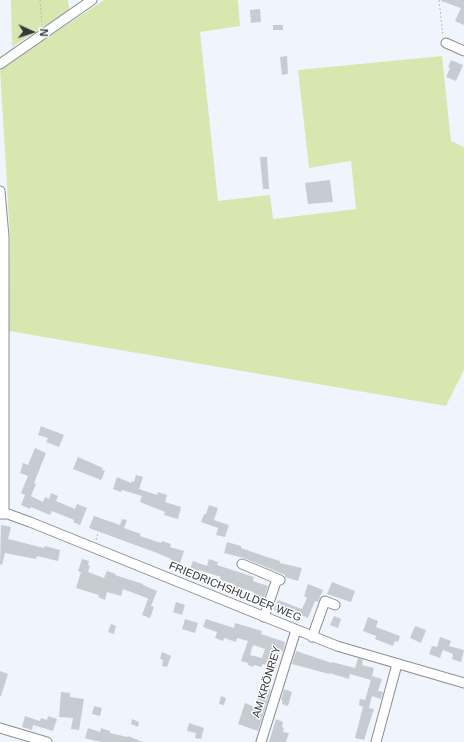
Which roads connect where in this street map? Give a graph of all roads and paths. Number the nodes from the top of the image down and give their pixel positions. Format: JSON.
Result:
{"nodes":[{"id":1,"x":40,"y":0,"type":"edge"},
{"id":2,"x":92,"y":0,"type":"edge"},
{"id":3,"x":439,"y":0,"type":"edge"},
{"id":4,"x":42,"y":34,"type":"junction"},
{"id":5,"x":446,"y":43,"type":"joint"},
{"id":6,"x":464,"y":51,"type":"edge"},
{"id":7,"x":0,"y":64,"type":"edge"},
{"id":8,"x":0,"y":191,"type":"edge"},
{"id":9,"x":2,"y":514,"type":"edge"},
{"id":10,"x":98,"y":533,"type":"dead end"},
{"id":11,"x":95,"y":542,"type":"dead end"},
{"id":12,"x":242,"y":564,"type":"dead end"},
{"id":13,"x":335,"y":605,"type":"dead end"},
{"id":14,"x":264,"y":617,"type":"junction"},
{"id":15,"x":296,"y":630,"type":"junction"},
{"id":16,"x":312,"y":637,"type":"junction"},
{"id":17,"x":397,"y":664,"type":"junction"},
{"id":18,"x":464,"y":683,"type":"edge"},
{"id":19,"x":0,"y":728,"type":"edge"},
{"id":20,"x":47,"y":742,"type":"edge"},
{"id":21,"x":261,"y":742,"type":"edge"},
{"id":22,"x":376,"y":742,"type":"edge"}],
"edges":[{"from":1,"to":4,"type":"path"},
{"from":2,"to":4,"type":"street"},
{"from":3,"to":5,"type":"path"},
{"from":4,"to":7,"type":"street"},
{"from":5,"to":6,"type":"street"},
{"from":8,"to":9,"type":"street"},
{"from":9,"to":14,"type":"street","name":"FRIEDRICHSHULDER WEG"},
{"from":10,"to":11,"type":"path"},
{"from":12,"to":14,"type":"street"},
{"from":13,"to":16,"type":"street"},
{"from":14,"to":15,"type":"street","name":"FRIEDRICHSHULDER WEG"},
{"from":15,"to":16,"type":"street","name":"FRIEDRICHSHULDER WEG"},
{"from":15,"to":21,"type":"street","name":"AM KRÖNREY"},
{"from":16,"to":17,"type":"street","name":"FRIEDRICHSHULDER WEG"},
{"from":17,"to":18,"type":"street","name":"FRIEDRICHSHULDER WEG"},
{"from":17,"to":22,"type":"street"},
{"from":19,"to":20,"type":"street"}]}
